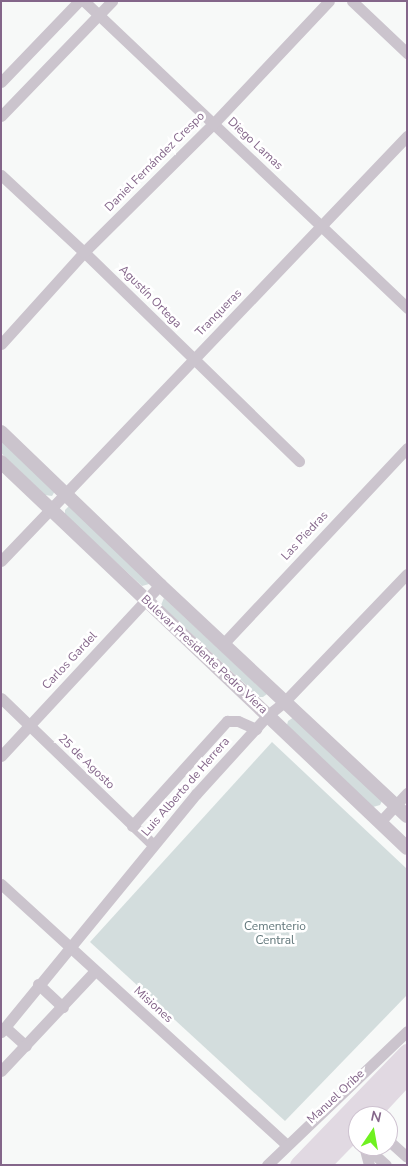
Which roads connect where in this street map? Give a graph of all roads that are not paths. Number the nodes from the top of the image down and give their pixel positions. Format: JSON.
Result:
{"nodes":[{"id":1,"x":78,"y":1,"type":"edge"},
{"id":2,"x":84,"y":1,"type":"edge"},
{"id":3,"x":112,"y":1,"type":"edge"},
{"id":4,"x":329,"y":1,"type":"edge"},
{"id":5,"x":352,"y":1,"type":"edge"},
{"id":6,"x":99,"y":15,"type":"junction"},
{"id":7,"x":407,"y":53,"type":"edge"},
{"id":8,"x":1,"y":82,"type":"edge"},
{"id":9,"x":1,"y":116,"type":"edge"},
{"id":10,"x":213,"y":124,"type":"junction"},
{"id":11,"x":407,"y":136,"type":"edge"},
{"id":12,"x":1,"y":175,"type":"edge"},
{"id":13,"x":322,"y":226,"type":"junction"},
{"id":14,"x":84,"y":252,"type":"junction"},
{"id":15,"x":407,"y":308,"type":"edge"},
{"id":16,"x":1,"y":344,"type":"edge"},
{"id":17,"x":193,"y":359,"type":"junction"},
{"id":18,"x":1,"y":432,"type":"edge"},
{"id":19,"x":407,"y":448,"type":"edge"},
{"id":20,"x":299,"y":461,"type":"dead end"},
{"id":21,"x":1,"y":462,"type":"edge"},
{"id":22,"x":66,"y":493,"type":"junction"},
{"id":23,"x":51,"y":509,"type":"junction"},
{"id":24,"x":1,"y":561,"type":"edge"},
{"id":25,"x":407,"y":574,"type":"edge"},
{"id":26,"x":160,"y":585,"type":"junction"},
{"id":27,"x":146,"y":600,"type":"junction"},
{"id":28,"x":223,"y":644,"type":"junction"},
{"id":29,"x":1,"y":698,"type":"edge"},
{"id":30,"x":285,"y":701,"type":"junction"},
{"id":31,"x":268,"y":715,"type":"junction"},
{"id":32,"x":29,"y":726,"type":"junction"},
{"id":33,"x":256,"y":729,"type":"junction"},
{"id":34,"x":1,"y":756,"type":"edge"},
{"id":35,"x":407,"y":794,"type":"edge"},
{"id":36,"x":396,"y":805,"type":"junction"},
{"id":37,"x":407,"y":816,"type":"edge"},
{"id":38,"x":380,"y":822,"type":"junction"},
{"id":39,"x":132,"y":826,"type":"junction"},
{"id":40,"x":153,"y":845,"type":"junction"},
{"id":41,"x":407,"y":848,"type":"edge"},
{"id":42,"x":1,"y":884,"type":"edge"},
{"id":43,"x":68,"y":948,"type":"junction"},
{"id":44,"x":95,"y":971,"type":"junction"},
{"id":45,"x":38,"y":984,"type":"junction"},
{"id":46,"x":63,"y":1007,"type":"junction"},
{"id":47,"x":3,"y":1030,"type":"edge"},
{"id":48,"x":407,"y":1031,"type":"edge"},
{"id":49,"x":26,"y":1046,"type":"junction"},
{"id":50,"x":407,"y":1053,"type":"edge"},
{"id":51,"x":1,"y":1071,"type":"edge"},
{"id":52,"x":407,"y":1074,"type":"edge"},
{"id":53,"x":372,"y":1106,"type":"edge"},
{"id":54,"x":378,"y":1106,"type":"edge"},
{"id":55,"x":348,"y":1134,"type":"edge"},
{"id":56,"x":348,"y":1138,"type":"edge"},
{"id":57,"x":286,"y":1144,"type":"junction"},
{"id":58,"x":267,"y":1165,"type":"edge"},
{"id":59,"x":299,"y":1165,"type":"edge"},
{"id":60,"x":320,"y":1165,"type":"edge"}],
"edges":[{"from":1,"to":8,"type":"street"},
{"from":2,"to":6,"type":"street","name":"Diego Lamas"},
{"from":3,"to":6,"type":"street"},
{"from":4,"to":10,"type":"street","name":"Daniel Fernández Crespo"},
{"from":5,"to":7,"type":"street"},
{"from":6,"to":9,"type":"street"},
{"from":6,"to":10,"type":"street","name":"Diego Lamas"},
{"from":10,"to":13,"type":"street","name":"Diego Lamas"},
{"from":10,"to":14,"type":"street","name":"Daniel Fernández Crespo"},
{"from":11,"to":13,"type":"street","name":"Tranqueras"},
{"from":12,"to":14,"type":"street","name":"Agustín Ortega"},
{"from":13,"to":15,"type":"street","name":"Diego Lamas"},
{"from":13,"to":17,"type":"street","name":"Tranqueras"},
{"from":14,"to":16,"type":"street","name":"Daniel Fernández Crespo"},
{"from":14,"to":17,"type":"street","name":"Agustín Ortega"},
{"from":17,"to":20,"type":"street","name":"Agustín Ortega"},
{"from":17,"to":22,"type":"street","name":"Tranqueras"},
{"from":18,"to":22,"type":"street","name":"Bulevar Presidente Pedro Viera"},
{"from":19,"to":28,"type":"street","name":"Las Piedras"},
{"from":21,"to":23,"type":"street","name":"Bulevar Presidente Pedro Viera"},
{"from":22,"to":23,"type":"street","name":"Tranqueras"},
{"from":22,"to":26,"type":"street","name":"Bulevar Presidente Pedro Viera"},
{"from":23,"to":24,"type":"street","name":"Tranqueras"},
{"from":23,"to":27,"type":"street","name":"Bulevar Presidente Pedro Viera"},
{"from":25,"to":30,"type":"street","name":"Luis Alberto de Herrera"},
{"from":26,"to":27,"type":"street","name":"Carlos Gardel"},
{"from":26,"to":28,"type":"street","name":"Bulevar Presidente Pedro Viera"},
{"from":27,"to":31,"type":"street","name":"Bulevar Presidente Pedro Viera"},
{"from":27,"to":32,"type":"street","name":"Carlos Gardel"},
{"from":28,"to":30,"type":"street","name":"Bulevar Presidente Pedro Viera"},
{"from":29,"to":32,"type":"street","name":"25 de Agosto"},
{"from":30,"to":31,"type":"street","name":"Luis Alberto de Herrera"},
{"from":30,"to":36,"type":"street","name":"Bulevar Presidente Pedro Viera"},
{"from":31,"to":33,"type":"street","name":"Luis Alberto de Herrera"},
{"from":31,"to":38,"type":"street","name":"Bulevar Presidente Pedro Viera"},
{"from":32,"to":34,"type":"street","name":"Carlos Gardel"},
{"from":32,"to":39,"type":"street","name":"25 de Agosto"},
{"from":33,"to":39,"type":"street"},
{"from":33,"to":40,"type":"street","name":"Luis Alberto de Herrera"},
{"from":35,"to":36,"type":"street"},
{"from":36,"to":37,"type":"street","name":"Bulevar Presidente Pedro Viera"},
{"from":36,"to":38,"type":"street"},
{"from":38,"to":41,"type":"street","name":"Bulevar Presidente Pedro Viera"},
{"from":39,"to":40,"type":"street","name":"25 de Agosto"},
{"from":40,"to":43,"type":"street","name":"Luis Alberto de Herrera"},
{"from":42,"to":43,"type":"street","name":"Misiones"},
{"from":43,"to":44,"type":"street","name":"Misiones"},
{"from":43,"to":45,"type":"street","name":"Luis Alberto de Herrera"},
{"from":44,"to":46,"type":"street"},
{"from":44,"to":57,"type":"street","name":"Misiones"},
{"from":45,"to":46,"type":"street"},
{"from":45,"to":47,"type":"street","name":"Luis Alberto de Herrera"},
{"from":46,"to":49,"type":"street"},
{"from":47,"to":49,"type":"street"},
{"from":48,"to":57,"type":"street","name":"Manuel Oribe"},
{"from":49,"to":51,"type":"street"},
{"from":50,"to":53,"type":"highway","name":"Manuel Oribe"},
{"from":52,"to":54,"type":"highway","name":"Manuel Oribe"},
{"from":55,"to":59,"type":"highway","name":"Manuel Oribe"},
{"from":56,"to":60,"type":"highway","name":"Manuel Oribe"},
{"from":57,"to":58,"type":"street","name":"Manuel Oribe"}]}
